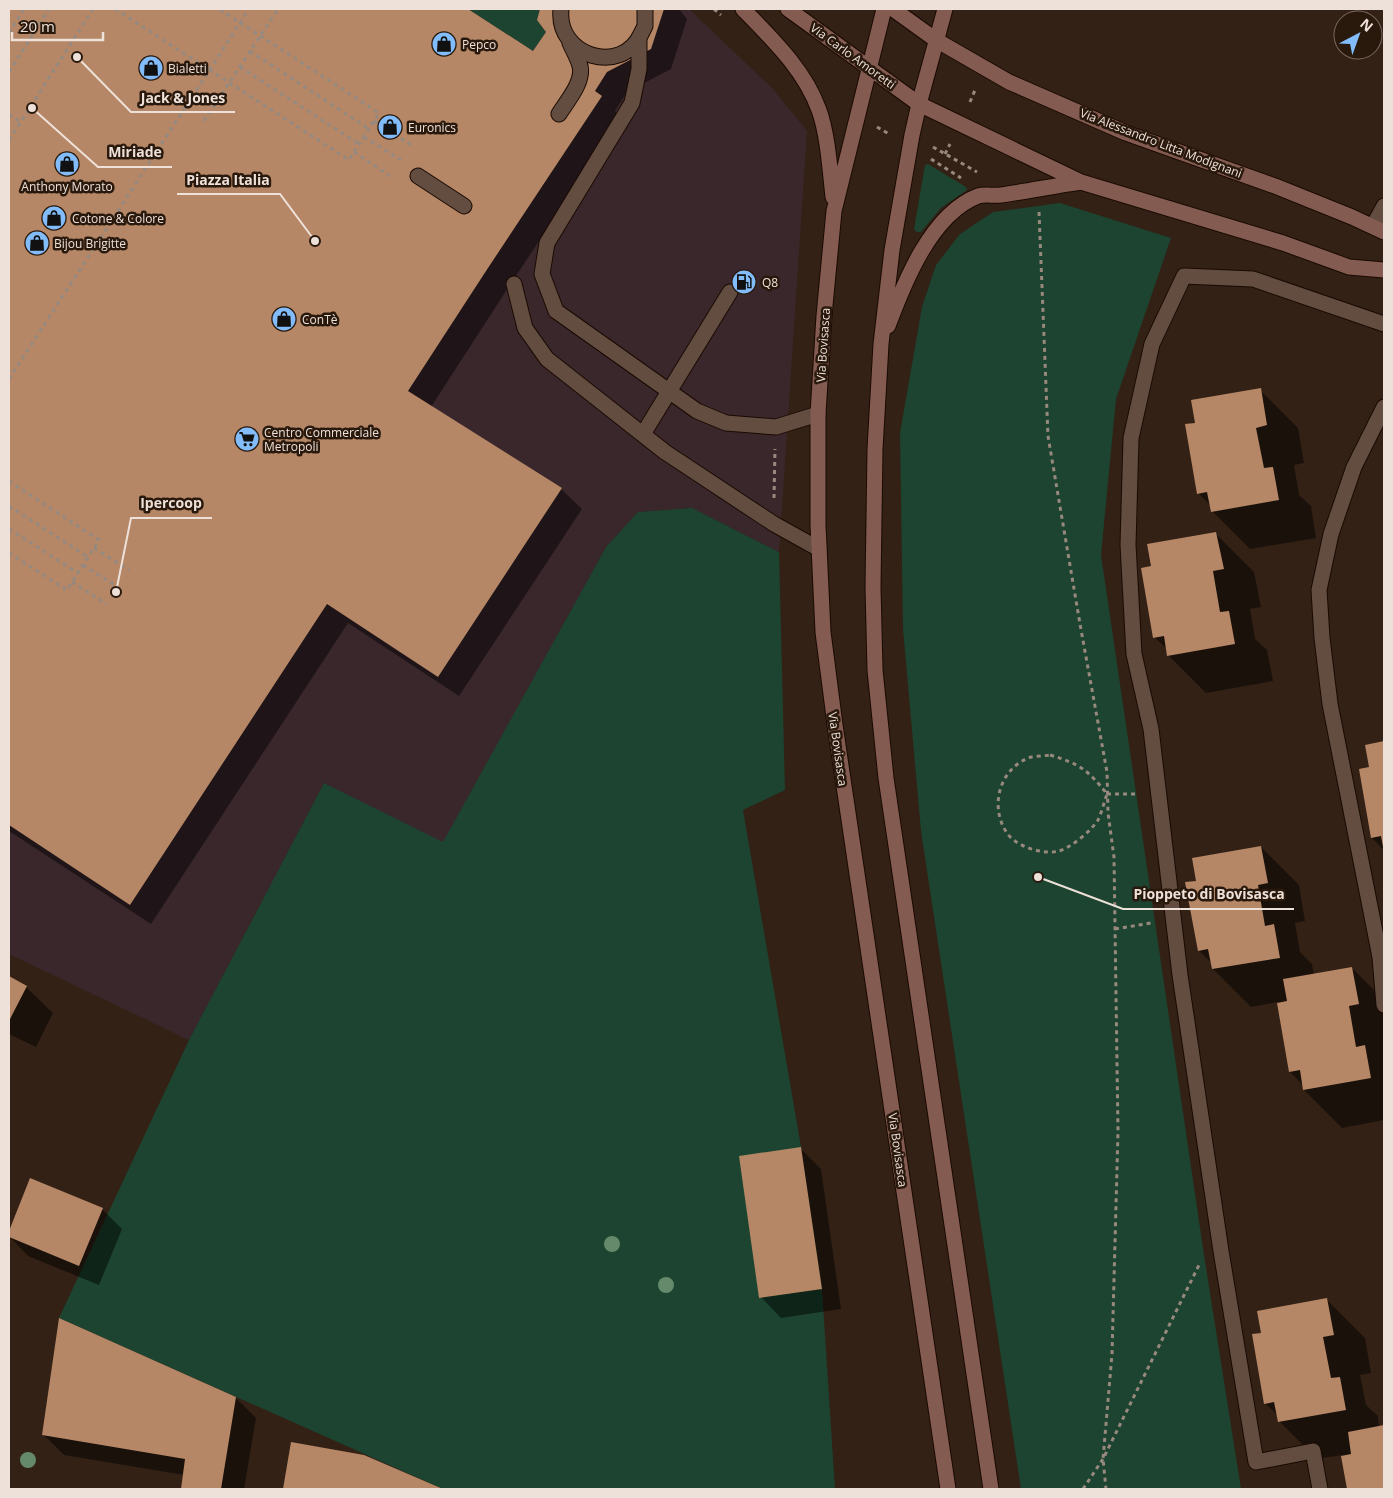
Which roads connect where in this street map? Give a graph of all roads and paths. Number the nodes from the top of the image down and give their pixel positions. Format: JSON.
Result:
{"nodes":[{"id":1,"x":24,"y":9,"type":"edge"},
{"id":2,"x":49,"y":9,"type":"edge"},
{"id":3,"x":93,"y":9,"type":"edge"},
{"id":4,"x":114,"y":9,"type":"edge"},
{"id":5,"x":219,"y":9,"type":"edge"},
{"id":6,"x":249,"y":9,"type":"edge"},
{"id":7,"x":278,"y":9,"type":"edge"},
{"id":8,"x":743,"y":9,"type":"edge"},
{"id":9,"x":788,"y":9,"type":"edge"},
{"id":10,"x":884,"y":9,"type":"edge"},
{"id":11,"x":893,"y":9,"type":"edge"},
{"id":12,"x":946,"y":9,"type":"edge"},
{"id":13,"x":561,"y":11,"type":"edge"},
{"id":14,"x":645,"y":11,"type":"edge"},
{"id":15,"x":240,"y":22,"type":"junction"},
{"id":16,"x":9,"y":33,"type":"edge"},
{"id":17,"x":639,"y":38,"type":"junction"},
{"id":18,"x":936,"y":40,"type":"junction"},
{"id":19,"x":570,"y":42,"type":"junction"},
{"id":20,"x":250,"y":51,"type":"junction"},
{"id":21,"x":240,"y":67,"type":"junction"},
{"id":22,"x":869,"y":68,"type":"junction"},
{"id":23,"x":209,"y":70,"type":"junction"},
{"id":24,"x":9,"y":72,"type":"edge"},
{"id":25,"x":975,"y":90,"type":"dead end"},
{"id":26,"x":919,"y":104,"type":"junction"},
{"id":27,"x":966,"y":109,"type":"dead end"},
{"id":28,"x":9,"y":114,"type":"edge"},
{"id":29,"x":559,"y":114,"type":"dead end"},
{"id":30,"x":204,"y":121,"type":"dead end"},
{"id":31,"x":374,"y":121,"type":"junction"},
{"id":32,"x":20,"y":122,"type":"junction"},
{"id":33,"x":369,"y":129,"type":"junction"},
{"id":34,"x":364,"y":136,"type":"junction"},
{"id":35,"x":9,"y":140,"type":"edge"},
{"id":36,"x":359,"y":144,"type":"junction"},
{"id":37,"x":411,"y":145,"type":"dead end"},
{"id":38,"x":929,"y":145,"type":"dead end"},
{"id":39,"x":354,"y":152,"type":"junction"},
{"id":40,"x":929,"y":159,"type":"dead end"},
{"id":41,"x":400,"y":160,"type":"dead end"},
{"id":42,"x":984,"y":175,"type":"dead end"},
{"id":43,"x":390,"y":176,"type":"dead end"},
{"id":44,"x":418,"y":176,"type":"dead end"},
{"id":45,"x":967,"y":182,"type":"dead end"},
{"id":46,"x":1081,"y":182,"type":"junction"},
{"id":47,"x":464,"y":206,"type":"dead end"},
{"id":48,"x":1384,"y":206,"type":"edge"},
{"id":49,"x":1039,"y":209,"type":"dead end"},
{"id":50,"x":834,"y":211,"type":"junction"},
{"id":51,"x":1379,"y":229,"type":"edge"},
{"id":52,"x":1384,"y":270,"type":"edge"},
{"id":53,"x":514,"y":284,"type":"dead end"},
{"id":54,"x":730,"y":292,"type":"dead end"},
{"id":55,"x":1384,"y":324,"type":"edge"},
{"id":56,"x":881,"y":344,"type":"junction"},
{"id":57,"x":9,"y":379,"type":"edge"},
{"id":58,"x":669,"y":391,"type":"junction"},
{"id":59,"x":1384,"y":407,"type":"edge"},
{"id":60,"x":818,"y":414,"type":"junction"},
{"id":61,"x":643,"y":434,"type":"junction"},
{"id":62,"x":776,"y":443,"type":"dead end"},
{"id":63,"x":9,"y":481,"type":"edge"},
{"id":64,"x":9,"y":506,"type":"edge"},
{"id":65,"x":774,"y":507,"type":"dead end"},
{"id":66,"x":9,"y":529,"type":"edge"},
{"id":67,"x":94,"y":548,"type":"junction"},
{"id":68,"x":819,"y":549,"type":"junction"},
{"id":69,"x":9,"y":553,"type":"edge"},
{"id":70,"x":88,"y":557,"type":"junction"},
{"id":71,"x":83,"y":565,"type":"junction"},
{"id":72,"x":129,"y":570,"type":"dead end"},
{"id":73,"x":78,"y":573,"type":"junction"},
{"id":74,"x":72,"y":582,"type":"junction"},
{"id":75,"x":118,"y":587,"type":"dead end"},
{"id":76,"x":107,"y":604,"type":"dead end"},
{"id":77,"x":1108,"y":794,"type":"junction"},
{"id":78,"x":1382,"y":955,"type":"edge"},
{"id":79,"x":1384,"y":1005,"type":"edge"},
{"id":80,"x":1221,"y":1251,"type":"junction"},
{"id":81,"x":1103,"y":1459,"type":"junction"},
{"id":82,"x":948,"y":1489,"type":"edge"},
{"id":83,"x":991,"y":1489,"type":"edge"},
{"id":84,"x":1083,"y":1489,"type":"edge"},
{"id":85,"x":1106,"y":1489,"type":"edge"},
{"id":86,"x":1320,"y":1489,"type":"edge"}],
"edges":[{"from":1,"to":16,"type":"path"},
{"from":2,"to":24,"type":"path"},
{"from":3,"to":32,"type":"path"},
{"from":4,"to":23,"type":"path"},
{"from":5,"to":15,"type":"path"},
{"from":6,"to":15,"type":"path"},
{"from":7,"to":20,"type":"path"},
{"from":8,"to":50,"type":"street"},
{"from":9,"to":22,"type":"street","name":"Via Carlo Amoretti"},
{"from":10,"to":22,"type":"street","name":"Via Bovisasca"},
{"from":11,"to":18,"type":"street","name":"Via Alessandro Litta Modignani"},
{"from":12,"to":18,"type":"street"},
{"from":13,"to":19,"type":"street"},
{"from":14,"to":17,"type":"street"},
{"from":15,"to":23,"type":"path"},
{"from":15,"to":31,"type":"path"},
{"from":17,"to":19,"type":"street"},
{"from":17,"to":58,"type":"street"},
{"from":18,"to":26,"type":"street"},
{"from":18,"to":51,"type":"street","name":"Via Alessandro Litta Modignani"},
{"from":19,"to":29,"type":"street"},
{"from":20,"to":21,"type":"path"},
{"from":20,"to":33,"type":"path"},
{"from":21,"to":30,"type":"path"},
{"from":21,"to":36,"type":"path"},
{"from":22,"to":26,"type":"street","name":"Via Carlo Amoretti"},
{"from":22,"to":50,"type":"street","name":"Via Bovisasca"},
{"from":23,"to":39,"type":"path"},
{"from":23,"to":57,"type":"path"},
{"from":25,"to":27,"type":"path"},
{"from":26,"to":46,"type":"street"},
{"from":26,"to":56,"type":"street"},
{"from":28,"to":32,"type":"path"},
{"from":31,"to":33,"type":"path"},
{"from":31,"to":37,"type":"path"},
{"from":32,"to":35,"type":"path"},
{"from":33,"to":34,"type":"path"},
{"from":34,"to":36,"type":"path"},
{"from":34,"to":41,"type":"path"},
{"from":36,"to":39,"type":"path"},
{"from":38,"to":42,"type":"path"},
{"from":39,"to":43,"type":"path"},
{"from":40,"to":45,"type":"path"},
{"from":44,"to":47,"type":"street"},
{"from":46,"to":52,"type":"street"},
{"from":46,"to":56,"type":"street"},
{"from":48,"to":51,"type":"street"},
{"from":49,"to":77,"type":"path"},
{"from":50,"to":60,"type":"street","name":"Via Bovisasca"},
{"from":53,"to":61,"type":"street"},
{"from":54,"to":58,"type":"street"},
{"from":55,"to":80,"type":"street"},
{"from":56,"to":83,"type":"street"},
{"from":58,"to":60,"type":"street"},
{"from":58,"to":61,"type":"street"},
{"from":59,"to":78,"type":"street"},
{"from":60,"to":68,"type":"street","name":"Via Bovisasca"},
{"from":61,"to":68,"type":"street"},
{"from":62,"to":65,"type":"path"},
{"from":63,"to":67,"type":"path"},
{"from":64,"to":70,"type":"path"},
{"from":66,"to":73,"type":"path"},
{"from":67,"to":70,"type":"path"},
{"from":67,"to":72,"type":"path"},
{"from":68,"to":82,"type":"street","name":"Via Bovisasca"},
{"from":69,"to":74,"type":"path"},
{"from":70,"to":71,"type":"path"},
{"from":71,"to":73,"type":"path"},
{"from":71,"to":75,"type":"path"},
{"from":73,"to":74,"type":"path"},
{"from":74,"to":76,"type":"path"},
{"from":77,"to":77,"type":"path"},
{"from":77,"to":81,"type":"path"},
{"from":78,"to":79,"type":"street"},
{"from":80,"to":81,"type":"path"},
{"from":80,"to":86,"type":"street"},
{"from":81,"to":84,"type":"path"},
{"from":81,"to":85,"type":"path"}]}
